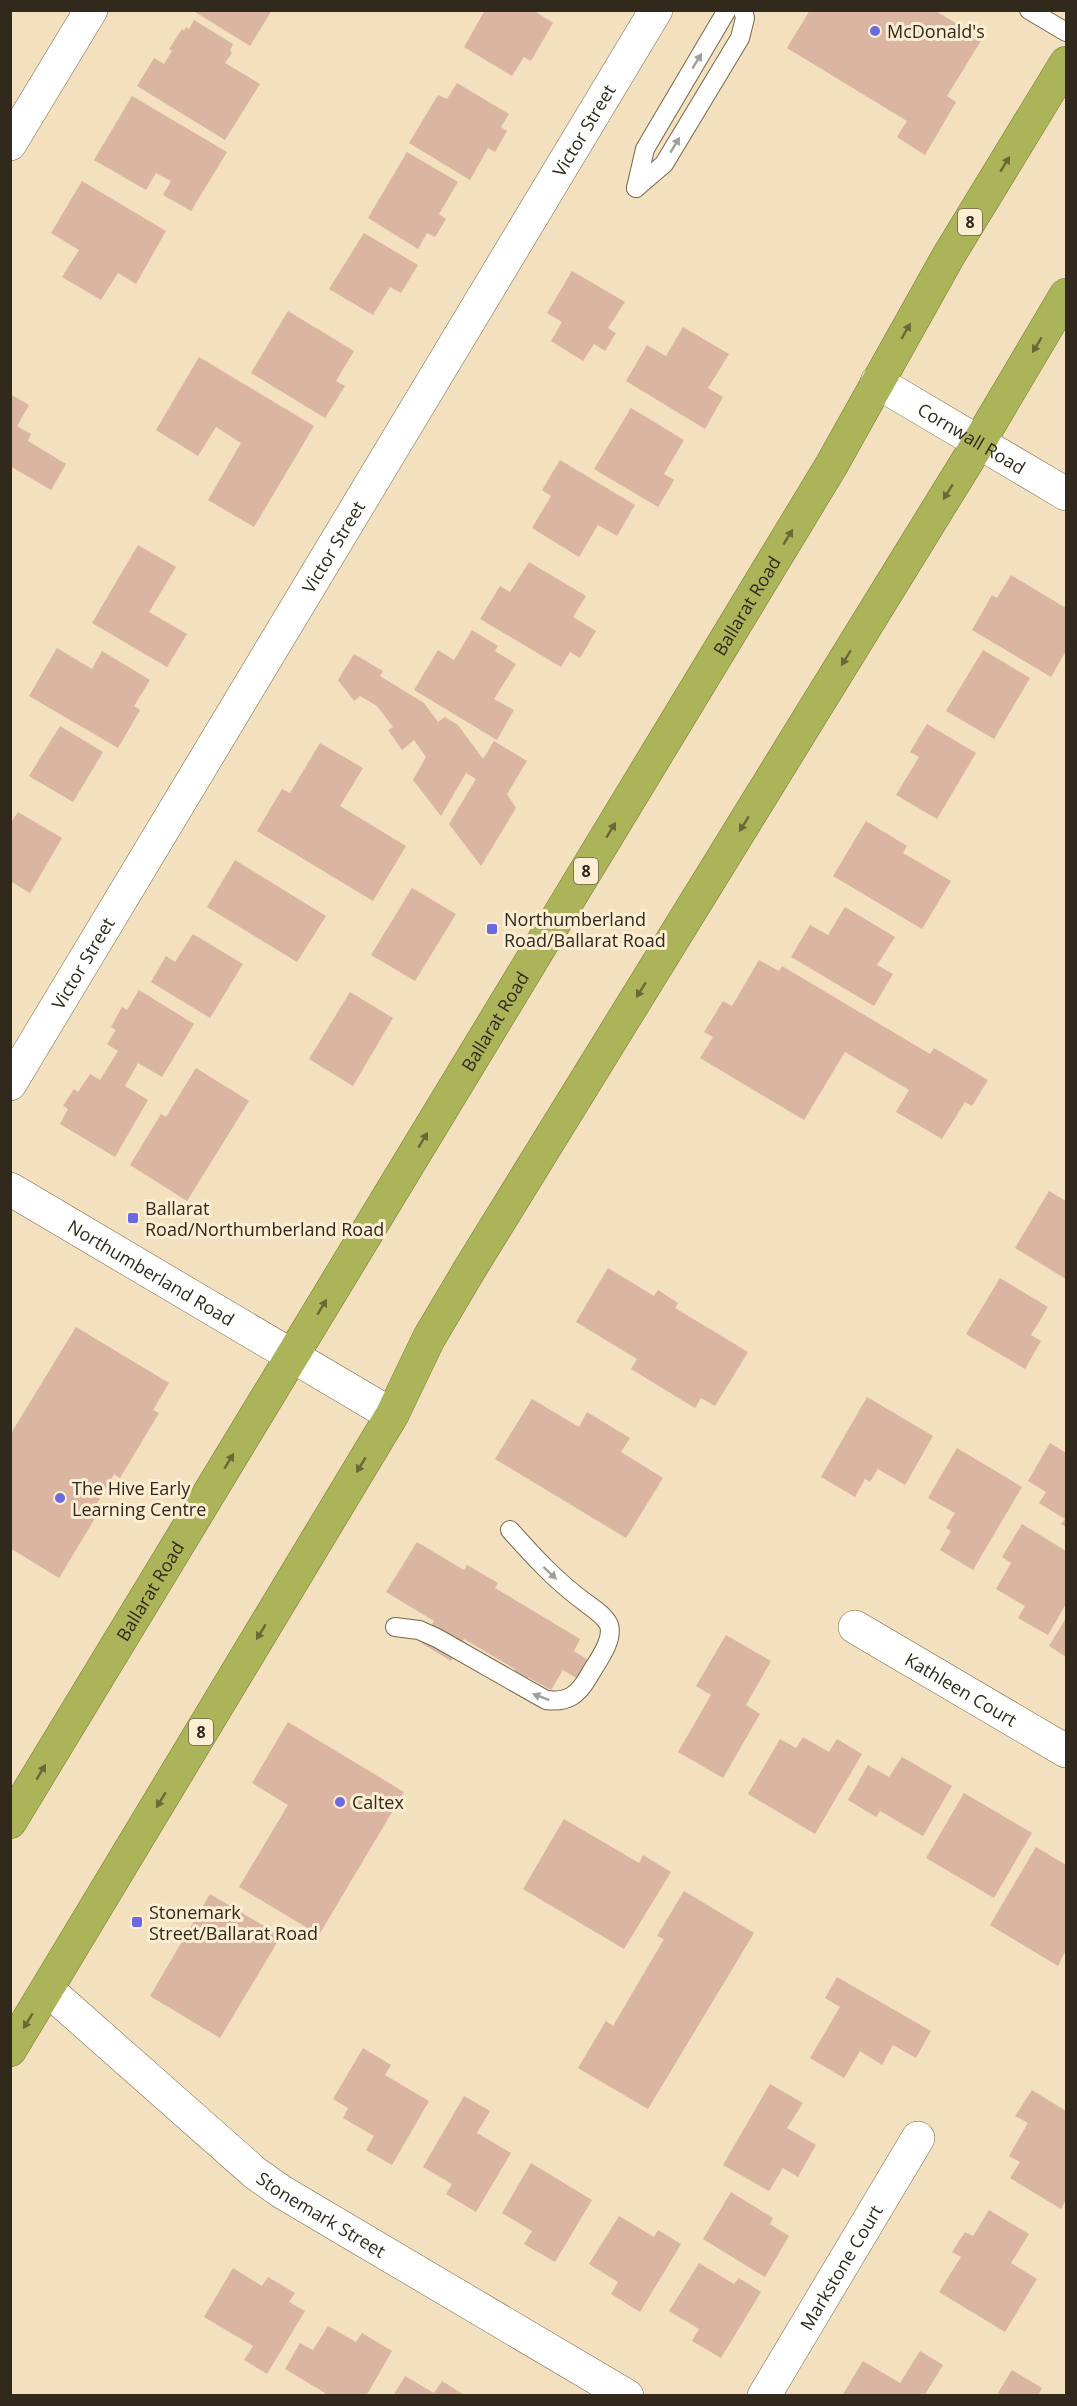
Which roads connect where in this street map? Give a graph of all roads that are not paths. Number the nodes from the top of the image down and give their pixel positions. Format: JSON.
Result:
{"nodes":[{"id":1,"x":91,"y":10,"type":"edge"},
{"id":2,"x":656,"y":10,"type":"edge"},
{"id":3,"x":727,"y":10,"type":"edge"},
{"id":4,"x":743,"y":10,"type":"edge"},
{"id":5,"x":1029,"y":10,"type":"edge"},
{"id":6,"x":1066,"y":32,"type":"edge"},
{"id":7,"x":1066,"y":63,"type":"edge"},
{"id":8,"x":10,"y":144,"type":"edge"},
{"id":9,"x":1066,"y":295,"type":"edge"},
{"id":10,"x":877,"y":382,"type":"junction"},
{"id":11,"x":979,"y":442,"type":"junction"},
{"id":12,"x":1066,"y":494,"type":"edge"},
{"id":13,"x":10,"y":1084,"type":"edge"},
{"id":14,"x":10,"y":1189,"type":"edge"},
{"id":15,"x":291,"y":1357,"type":"junction"},
{"id":16,"x":392,"y":1415,"type":"junction"},
{"id":17,"x":510,"y":1530,"type":"dead end"},
{"id":18,"x":395,"y":1627,"type":"dead end"},
{"id":19,"x":855,"y":1627,"type":"dead end"},
{"id":20,"x":1066,"y":1752,"type":"edge"},
{"id":21,"x":10,"y":1822,"type":"edge"},
{"id":22,"x":47,"y":1989,"type":"junction"},
{"id":23,"x":10,"y":2050,"type":"edge"},
{"id":24,"x":918,"y":2139,"type":"dead end"},
{"id":25,"x":627,"y":2396,"type":"edge"},
{"id":26,"x":764,"y":2396,"type":"edge"}],
"edges":[{"from":1,"to":8,"type":"street"},
{"from":2,"to":13,"type":"street","name":"Victor Street"},
{"from":3,"to":4,"type":"lane"},
{"from":5,"to":6,"type":"lane"},
{"from":10,"to":7,"type":"highway","name":"Ballarat Road","number":"8","one_way":true},
{"from":9,"to":11,"type":"highway","number":"8","one_way":true},
{"from":10,"to":11,"type":"street","name":"Cornwall Road"},
{"from":15,"to":10,"type":"highway","name":"Ballarat Road","number":"8","one_way":true},
{"from":11,"to":12,"type":"street","name":"Cornwall Road"},
{"from":11,"to":16,"type":"highway","number":"8","one_way":true},
{"from":14,"to":15,"type":"street","name":"Northumberland Road"},
{"from":15,"to":16,"type":"street","name":"Northumberland Road"},
{"from":21,"to":15,"type":"highway","name":"Ballarat Road","number":"8","one_way":true},
{"from":16,"to":22,"type":"highway","number":"8","one_way":true},
{"from":17,"to":18,"type":"lane","one_way":true},
{"from":19,"to":20,"type":"street","name":"Kathleen Court"},
{"from":22,"to":23,"type":"highway","number":"8","one_way":true},
{"from":22,"to":25,"type":"street","name":"Stonemark Street"},
{"from":24,"to":26,"type":"street","name":"Markstone Court"}]}
